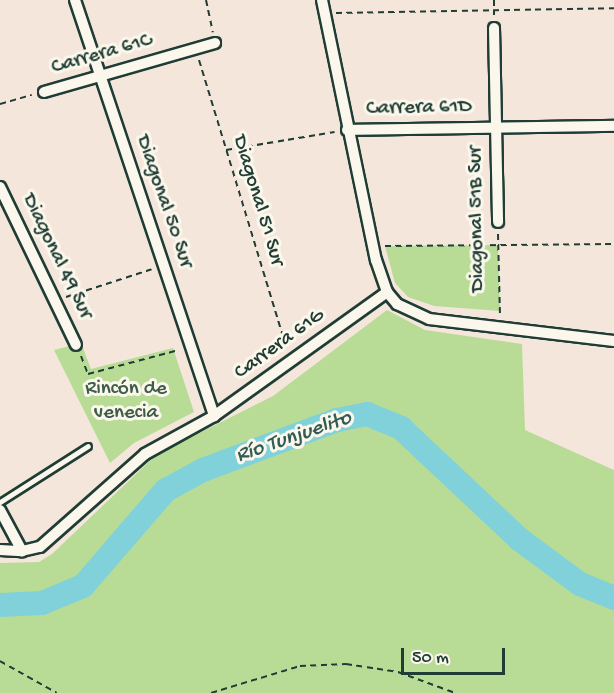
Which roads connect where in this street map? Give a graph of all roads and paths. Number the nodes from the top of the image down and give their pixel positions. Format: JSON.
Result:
{"nodes":[{"id":1,"x":75,"y":0,"type":"edge"},
{"id":2,"x":206,"y":0,"type":"edge"},
{"id":3,"x":322,"y":0,"type":"edge"},
{"id":4,"x":494,"y":0,"type":"edge"},
{"id":5,"x":614,"y":8,"type":"edge"},
{"id":6,"x":494,"y":10,"type":"junction"},
{"id":7,"x":325,"y":13,"type":"junction"},
{"id":8,"x":494,"y":28,"type":"joint"},
{"id":9,"x":215,"y":43,"type":"joint"},
{"id":10,"x":196,"y":48,"type":"junction"},
{"id":11,"x":100,"y":75,"type":"junction"},
{"id":12,"x":44,"y":92,"type":"joint"},
{"id":13,"x":0,"y":104,"type":"edge"},
{"id":14,"x":614,"y":126,"type":"edge"},
{"id":15,"x":496,"y":128,"type":"junction"},
{"id":16,"x":347,"y":130,"type":"junction"},
{"id":17,"x":226,"y":150,"type":"junction"},
{"id":18,"x":0,"y":187,"type":"edge"},
{"id":19,"x":498,"y":222,"type":"joint"},
{"id":20,"x":614,"y":244,"type":"edge"},
{"id":21,"x":498,"y":245,"type":"junction"},
{"id":22,"x":373,"y":246,"type":"junction"},
{"id":23,"x":164,"y":266,"type":"junction"},
{"id":24,"x":387,"y":292,"type":"junction"},
{"id":25,"x":55,"y":300,"type":"junction"},
{"id":26,"x":500,"y":329,"type":"junction"},
{"id":27,"x":614,"y":341,"type":"edge"},
{"id":28,"x":76,"y":345,"type":"joint"},
{"id":29,"x":191,"y":347,"type":"junction"},
{"id":30,"x":290,"y":361,"type":"junction"},
{"id":31,"x":214,"y":416,"type":"junction"},
{"id":32,"x":88,"y":447,"type":"dead end"},
{"id":33,"x":0,"y":502,"type":"edge"},
{"id":34,"x":0,"y":510,"type":"edge"},
{"id":35,"x":0,"y":550,"type":"edge"},
{"id":36,"x":22,"y":551,"type":"junction"},
{"id":37,"x":0,"y":661,"type":"edge"},
{"id":38,"x":57,"y":693,"type":"edge"},
{"id":39,"x":210,"y":693,"type":"edge"},
{"id":40,"x":454,"y":693,"type":"edge"}],
"edges":[{"from":1,"to":11,"type":"street","name":"Diagonal 50 Sur"},
{"from":2,"to":9,"type":"path"},
{"from":3,"to":7,"type":"street"},
{"from":4,"to":6,"type":"path"},
{"from":5,"to":6,"type":"path"},
{"from":6,"to":7,"type":"path"},
{"from":6,"to":8,"type":"path"},
{"from":7,"to":16,"type":"street"},
{"from":8,"to":15,"type":"street","name":"Diagonal 51B Sur"},
{"from":9,"to":10,"type":"street","name":"Carrera 61C"},
{"from":10,"to":11,"type":"street","name":"Carrera 61C"},
{"from":10,"to":17,"type":"path","name":"Diagonal 51 Sur"},
{"from":11,"to":12,"type":"street","name":"Carrera 61C"},
{"from":11,"to":23,"type":"street","name":"Diagonal 50 Sur"},
{"from":12,"to":13,"type":"path","name":"Carrera 61C"},
{"from":14,"to":15,"type":"street","name":"Carrera 61D"},
{"from":15,"to":16,"type":"street","name":"Carrera 61D"},
{"from":15,"to":19,"type":"street","name":"Diagonal 51B Sur"},
{"from":16,"to":17,"type":"path","name":"Carrera 61D"},
{"from":16,"to":22,"type":"street"},
{"from":17,"to":30,"type":"path","name":"Diagonal 51 Sur"},
{"from":18,"to":25,"type":"street","name":"Diagonal 49 Sur"},
{"from":19,"to":21,"type":"path","name":"Diagonal 51B Sur"},
{"from":20,"to":21,"type":"path"},
{"from":21,"to":22,"type":"path"},
{"from":21,"to":26,"type":"path","name":"Diagonal 51B Sur"},
{"from":22,"to":24,"type":"street"},
{"from":23,"to":25,"type":"path"},
{"from":23,"to":29,"type":"street","name":"Diagonal 50 Sur"},
{"from":24,"to":26,"type":"street"},
{"from":24,"to":30,"type":"street","name":"Carrera 61G"},
{"from":25,"to":28,"type":"street","name":"Diagonal 49 Sur"},
{"from":26,"to":27,"type":"street"},
{"from":28,"to":29,"type":"path"},
{"from":29,"to":31,"type":"street","name":"Diagonal 50 Sur"},
{"from":30,"to":31,"type":"street","name":"Carrera 61G"},
{"from":31,"to":36,"type":"street","name":"Carrera 61G"},
{"from":32,"to":33,"type":"lane"},
{"from":34,"to":36,"type":"street"},
{"from":35,"to":36,"type":"street","name":"Carrera 61G"},
{"from":37,"to":38,"type":"path"},
{"from":39,"to":40,"type":"path"}]}
